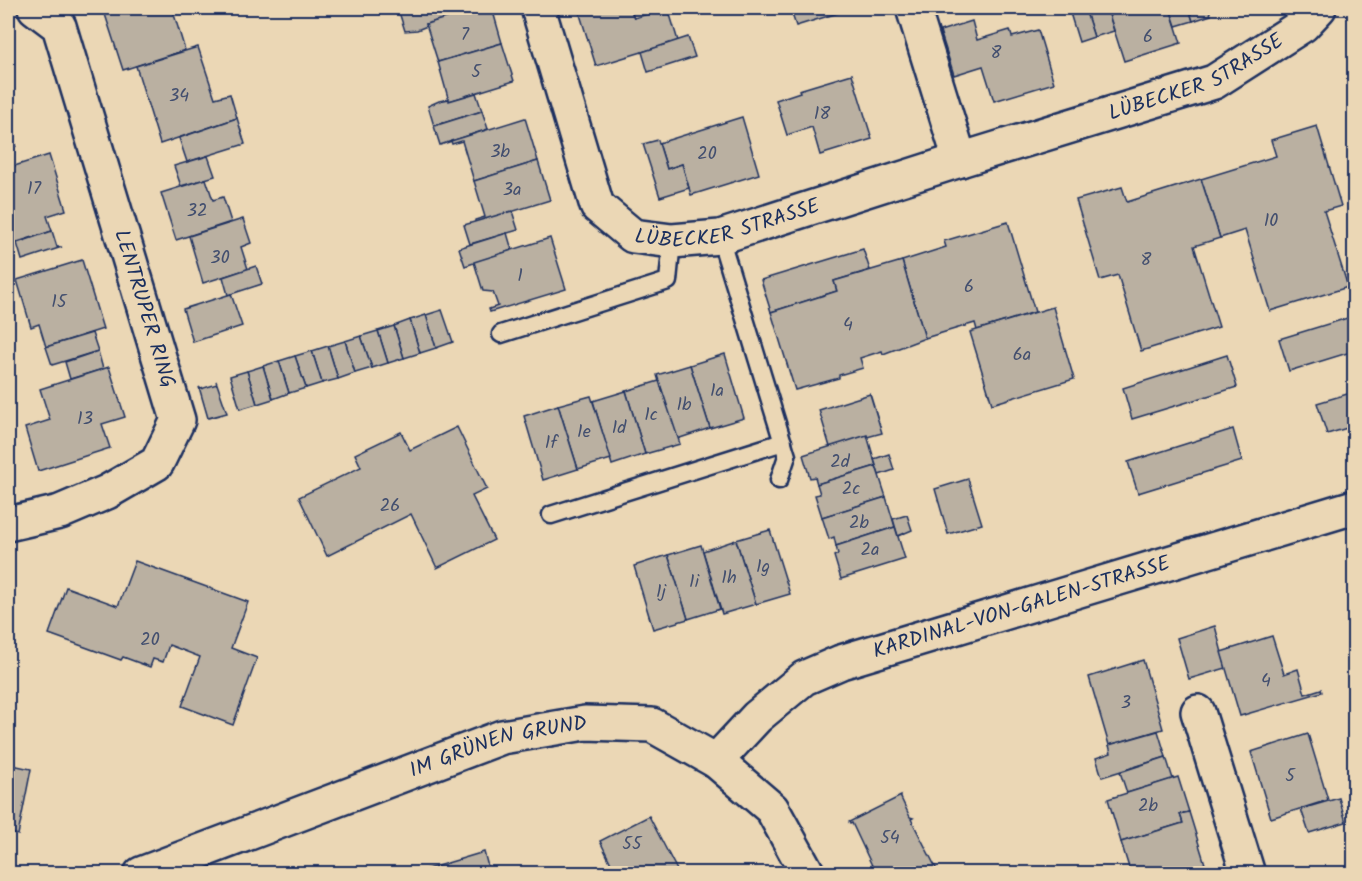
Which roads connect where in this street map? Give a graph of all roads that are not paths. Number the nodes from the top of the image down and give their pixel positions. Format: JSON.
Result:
{"nodes":[{"id":1,"x":35,"y":8,"type":"edge"},
{"id":2,"x":538,"y":8,"type":"edge"},
{"id":3,"x":913,"y":8,"type":"edge"},
{"id":4,"x":1319,"y":8,"type":"edge"},
{"id":5,"x":960,"y":160,"type":"junction"},
{"id":6,"x":720,"y":237,"type":"junction"},
{"id":7,"x":672,"y":241,"type":"junction"},
{"id":8,"x":501,"y":334,"type":"dead end"},
{"id":9,"x":783,"y":442,"type":"junction"},
{"id":10,"x":779,"y":480,"type":"dead end"},
{"id":11,"x":1354,"y":507,"type":"edge"},
{"id":12,"x":551,"y":514,"type":"dead end"},
{"id":13,"x":8,"y":524,"type":"edge"},
{"id":14,"x":1198,"y":712,"type":"dead end"},
{"id":15,"x":716,"y":761,"type":"junction"},
{"id":16,"x":141,"y":873,"type":"edge"},
{"id":17,"x":808,"y":873,"type":"edge"},
{"id":18,"x":1248,"y":873,"type":"edge"}],
"edges":[{"from":1,"to":13,"type":"street","name":"LENTRUPER RING"},
{"from":2,"to":7,"type":"street","name":"LÜBECKER STRASSE"},
{"from":3,"to":5,"type":"street"},
{"from":4,"to":5,"type":"street","name":"LÜBECKER STRASSE"},
{"from":5,"to":6,"type":"street","name":"LÜBECKER STRASSE"},
{"from":6,"to":7,"type":"street","name":"LÜBECKER STRASSE"},
{"from":6,"to":9,"type":"lane"},
{"from":7,"to":8,"type":"lane"},
{"from":9,"to":10,"type":"lane"},
{"from":9,"to":12,"type":"lane"},
{"from":11,"to":15,"type":"street","name":"KARDINAL-VON-GALEN-STRASSE"},
{"from":14,"to":18,"type":"street"},
{"from":15,"to":16,"type":"street","name":"IM GRÜNEN GRUND"},
{"from":15,"to":17,"type":"street","name":"IM GRÜNEN GRUND"}]}
